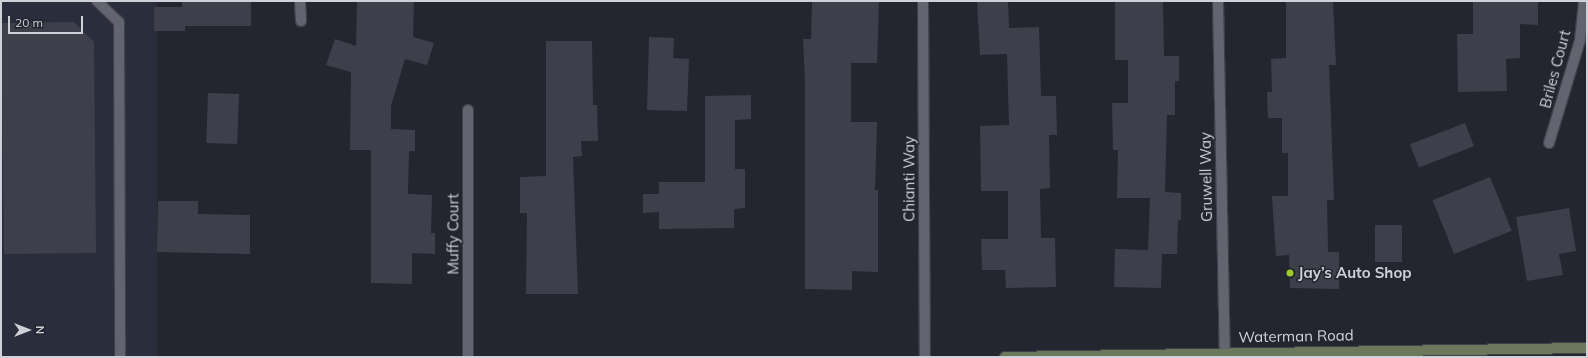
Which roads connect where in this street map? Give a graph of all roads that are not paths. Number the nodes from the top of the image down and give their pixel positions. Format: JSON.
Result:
{"nodes":[{"id":1,"x":97,"y":1,"type":"edge"},
{"id":2,"x":300,"y":1,"type":"edge"},
{"id":3,"x":923,"y":1,"type":"edge"},
{"id":4,"x":1218,"y":1,"type":"edge"},
{"id":5,"x":1584,"y":1,"type":"edge"},
{"id":6,"x":300,"y":21,"type":"dead end"},
{"id":7,"x":468,"y":110,"type":"dead end"},
{"id":8,"x":1549,"y":143,"type":"dead end"},
{"id":9,"x":1587,"y":348,"type":"edge"},
{"id":10,"x":1225,"y":352,"type":"junction"},
{"id":11,"x":120,"y":357,"type":"edge"},
{"id":12,"x":468,"y":357,"type":"edge"},
{"id":13,"x":925,"y":357,"type":"edge"},
{"id":14,"x":1005,"y":357,"type":"edge"}],
"edges":[{"from":1,"to":11,"type":"street"},
{"from":2,"to":6,"type":"street"},
{"from":3,"to":13,"type":"street","name":"Chianti Way"},
{"from":4,"to":10,"type":"street","name":"Gruwell Way"},
{"from":5,"to":8,"type":"street","name":"Briles Court"},
{"from":7,"to":12,"type":"street","name":"Muffy Court"},
{"from":9,"to":10,"type":"main road","name":"Waterman Road"},
{"from":10,"to":14,"type":"main road","name":"Waterman Road"}]}
